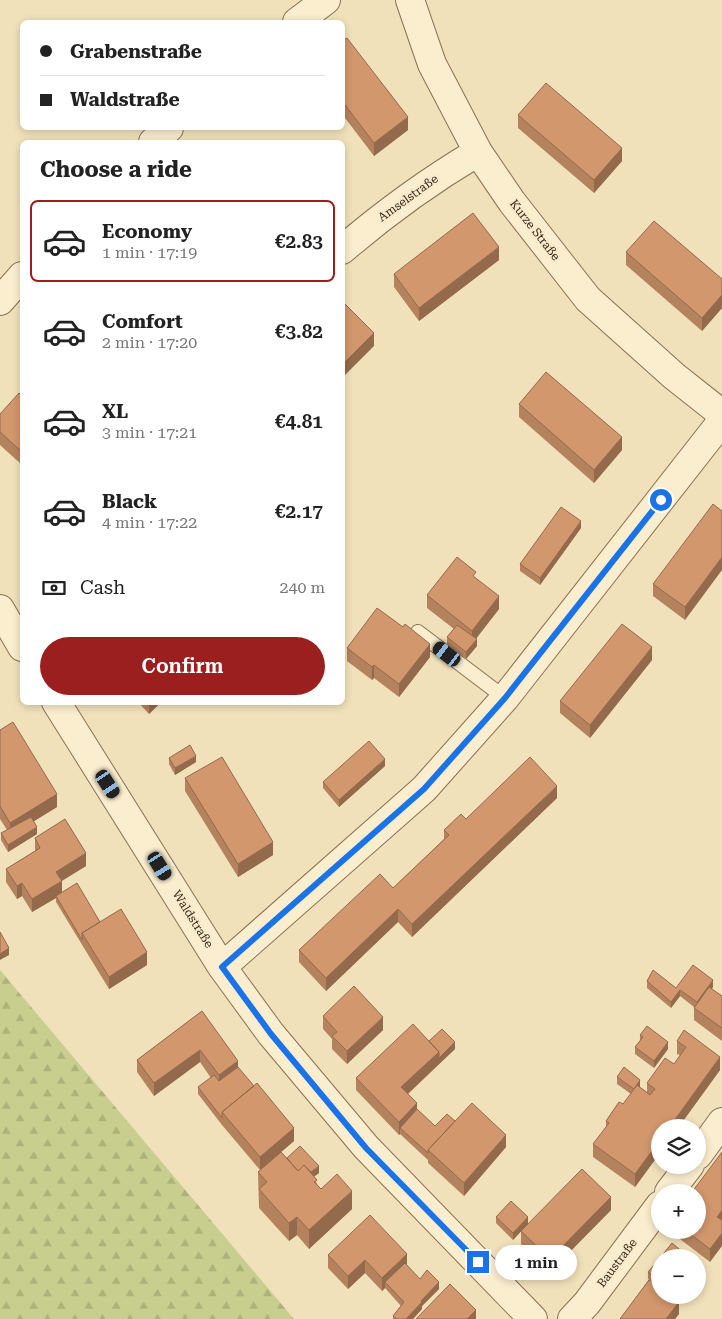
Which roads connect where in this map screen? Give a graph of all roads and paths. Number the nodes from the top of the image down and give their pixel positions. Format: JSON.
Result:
{"nodes":[{"id":1,"x":326,"y":0,"type":"edge"},
{"id":2,"x":410,"y":0,"type":"edge"},
{"id":3,"x":300,"y":20,"type":"edge"},
{"id":4,"x":167,"y":130,"type":"edge"},
{"id":5,"x":155,"y":140,"type":"edge"},
{"id":6,"x":478,"y":152,"type":"junction"},
{"id":7,"x":345,"y":247,"type":"edge"},
{"id":8,"x":20,"y":278,"type":"edge"},
{"id":9,"x":0,"y":301,"type":"edge"},
{"id":10,"x":722,"y":414,"type":"edge"},
{"id":11,"x":722,"y":421,"type":"edge"},
{"id":12,"x":0,"y":609,"type":"edge"},
{"id":13,"x":418,"y":632,"type":"edge"},
{"id":14,"x":20,"y":644,"type":"edge"},
{"id":15,"x":505,"y":698,"type":"junction"},
{"id":16,"x":58,"y":705,"type":"edge"},
{"id":17,"x":222,"y":967,"type":"junction"},
{"id":18,"x":722,"y":1122,"type":"edge"},
{"id":19,"x":706,"y":1144,"type":"edge"},
{"id":20,"x":683,"y":1174,"type":"edge"},
{"id":21,"x":675,"y":1184,"type":"edge"},
{"id":22,"x":651,"y":1217,"type":"edge"},
{"id":23,"x":534,"y":1319,"type":"edge"},
{"id":24,"x":572,"y":1319,"type":"edge"}],
"edges":[{"from":1,"to":3,"type":"street"},
{"from":2,"to":6,"type":"street","name":"Kurze Straße"},
{"from":4,"to":5,"type":"street"},
{"from":6,"to":7,"type":"street","name":"Amselstraße"},
{"from":6,"to":10,"type":"street","name":"Kurze Straße"},
{"from":8,"to":9,"type":"street"},
{"from":11,"to":15,"type":"street"},
{"from":12,"to":14,"type":"street"},
{"from":13,"to":15,"type":"lane"},
{"from":15,"to":17,"type":"street"},
{"from":16,"to":17,"type":"street","name":"Waldstraße"},
{"from":17,"to":23,"type":"street","name":"Waldstraße"},
{"from":18,"to":19,"type":"street"},
{"from":20,"to":21,"type":"street"},
{"from":22,"to":24,"type":"street","name":"Baustraße"}]}
